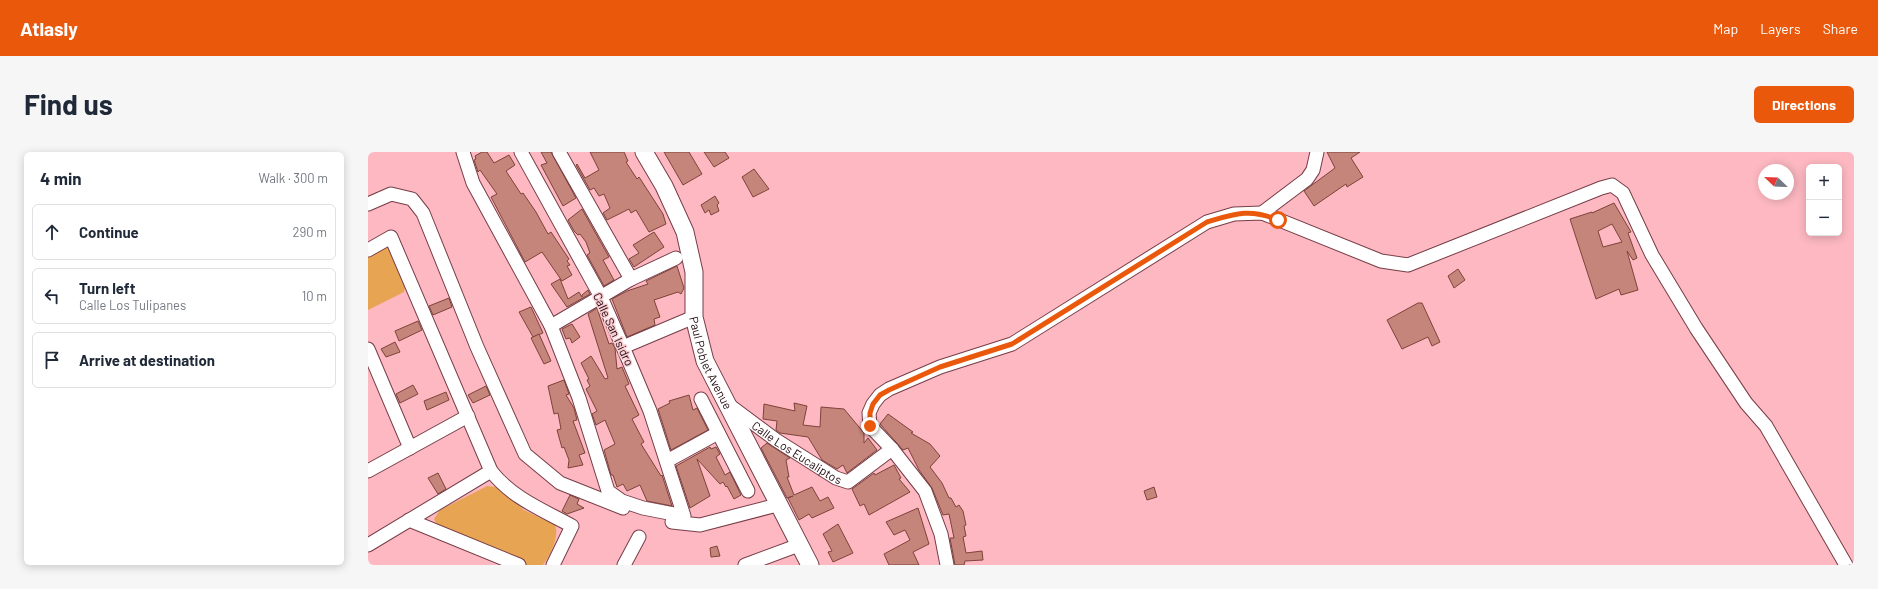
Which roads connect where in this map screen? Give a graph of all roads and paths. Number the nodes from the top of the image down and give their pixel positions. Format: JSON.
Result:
{"nodes":[{"id":1,"x":463,"y":152,"type":"edge"},
{"id":2,"x":521,"y":152,"type":"edge"},
{"id":3,"x":559,"y":152,"type":"edge"},
{"id":4,"x":644,"y":152,"type":"edge"},
{"id":5,"x":1317,"y":152,"type":"edge"},
{"id":6,"x":368,"y":204,"type":"edge"},
{"id":7,"x":1262,"y":213,"type":"junction"},
{"id":8,"x":368,"y":250,"type":"edge"},
{"id":9,"x":676,"y":258,"type":"dead end"},
{"id":10,"x":631,"y":279,"type":"junction"},
{"id":11,"x":601,"y":297,"type":"junction"},
{"id":12,"x":694,"y":317,"type":"junction"},
{"id":13,"x":551,"y":326,"type":"junction"},
{"id":14,"x":623,"y":347,"type":"junction"},
{"id":15,"x":368,"y":349,"type":"edge"},
{"id":16,"x":701,"y":399,"type":"dead end"},
{"id":17,"x":724,"y":402,"type":"junction"},
{"id":18,"x":468,"y":416,"type":"junction"},
{"id":19,"x":718,"y":433,"type":"junction"},
{"id":20,"x":410,"y":448,"type":"junction"},
{"id":21,"x":892,"y":449,"type":"junction"},
{"id":22,"x":667,"y":461,"type":"junction"},
{"id":23,"x":492,"y":471,"type":"junction"},
{"id":24,"x":368,"y":472,"type":"edge"},
{"id":25,"x":748,"y":490,"type":"dead end"},
{"id":26,"x":777,"y":505,"type":"junction"},
{"id":27,"x":409,"y":520,"type":"junction"},
{"id":28,"x":639,"y":537,"type":"dead end"},
{"id":29,"x":799,"y":544,"type":"junction"},
{"id":30,"x":368,"y":545,"type":"edge"},
{"id":31,"x":1854,"y":563,"type":"edge"},
{"id":32,"x":519,"y":565,"type":"edge"},
{"id":33,"x":553,"y":565,"type":"edge"},
{"id":34,"x":624,"y":565,"type":"edge"},
{"id":35,"x":745,"y":565,"type":"edge"},
{"id":36,"x":810,"y":565,"type":"edge"},
{"id":37,"x":947,"y":565,"type":"edge"},
{"id":38,"x":1846,"y":565,"type":"edge"},
{"id":39,"x":1852,"y":565,"type":"edge"}],
"edges":[{"from":1,"to":13,"type":"street"},
{"from":2,"to":11,"type":"street","name":"Calle San Isidro"},
{"from":3,"to":10,"type":"street"},
{"from":4,"to":12,"type":"main road","name":"Paul Poblet Avenue"},
{"from":5,"to":7,"type":"street"},
{"from":6,"to":26,"type":"street"},
{"from":7,"to":21,"type":"street"},
{"from":7,"to":38,"type":"street"},
{"from":8,"to":18,"type":"street"},
{"from":9,"to":10,"type":"street"},
{"from":10,"to":11,"type":"street"},
{"from":11,"to":13,"type":"street"},
{"from":11,"to":14,"type":"street","name":"Calle San Isidro"},
{"from":12,"to":14,"type":"street"},
{"from":12,"to":17,"type":"main road","name":"Paul Poblet Avenue"},
{"from":13,"to":22,"type":"street","name":"Calle San Isidro"},
{"from":14,"to":22,"type":"street","name":"Calle San Isidro"},
{"from":15,"to":20,"type":"street"},
{"from":16,"to":19,"type":"street"},
{"from":17,"to":21,"type":"street","name":"Calle Los Eucaliptos"},
{"from":17,"to":26,"type":"main road","name":"Paul Poblet Avenue"},
{"from":18,"to":20,"type":"street"},
{"from":18,"to":23,"type":"street"},
{"from":19,"to":22,"type":"street"},
{"from":19,"to":25,"type":"street"},
{"from":20,"to":24,"type":"street"},
{"from":21,"to":37,"type":"street"},
{"from":23,"to":27,"type":"street"},
{"from":23,"to":33,"type":"street"},
{"from":26,"to":29,"type":"main road","name":"Paul Poblet Avenue"},
{"from":27,"to":30,"type":"street"},
{"from":27,"to":32,"type":"street"},
{"from":28,"to":34,"type":"street"},
{"from":29,"to":35,"type":"street"},
{"from":29,"to":36,"type":"main road","name":"Paul Poblet Avenue"},
{"from":31,"to":39,"type":"street"}]}
